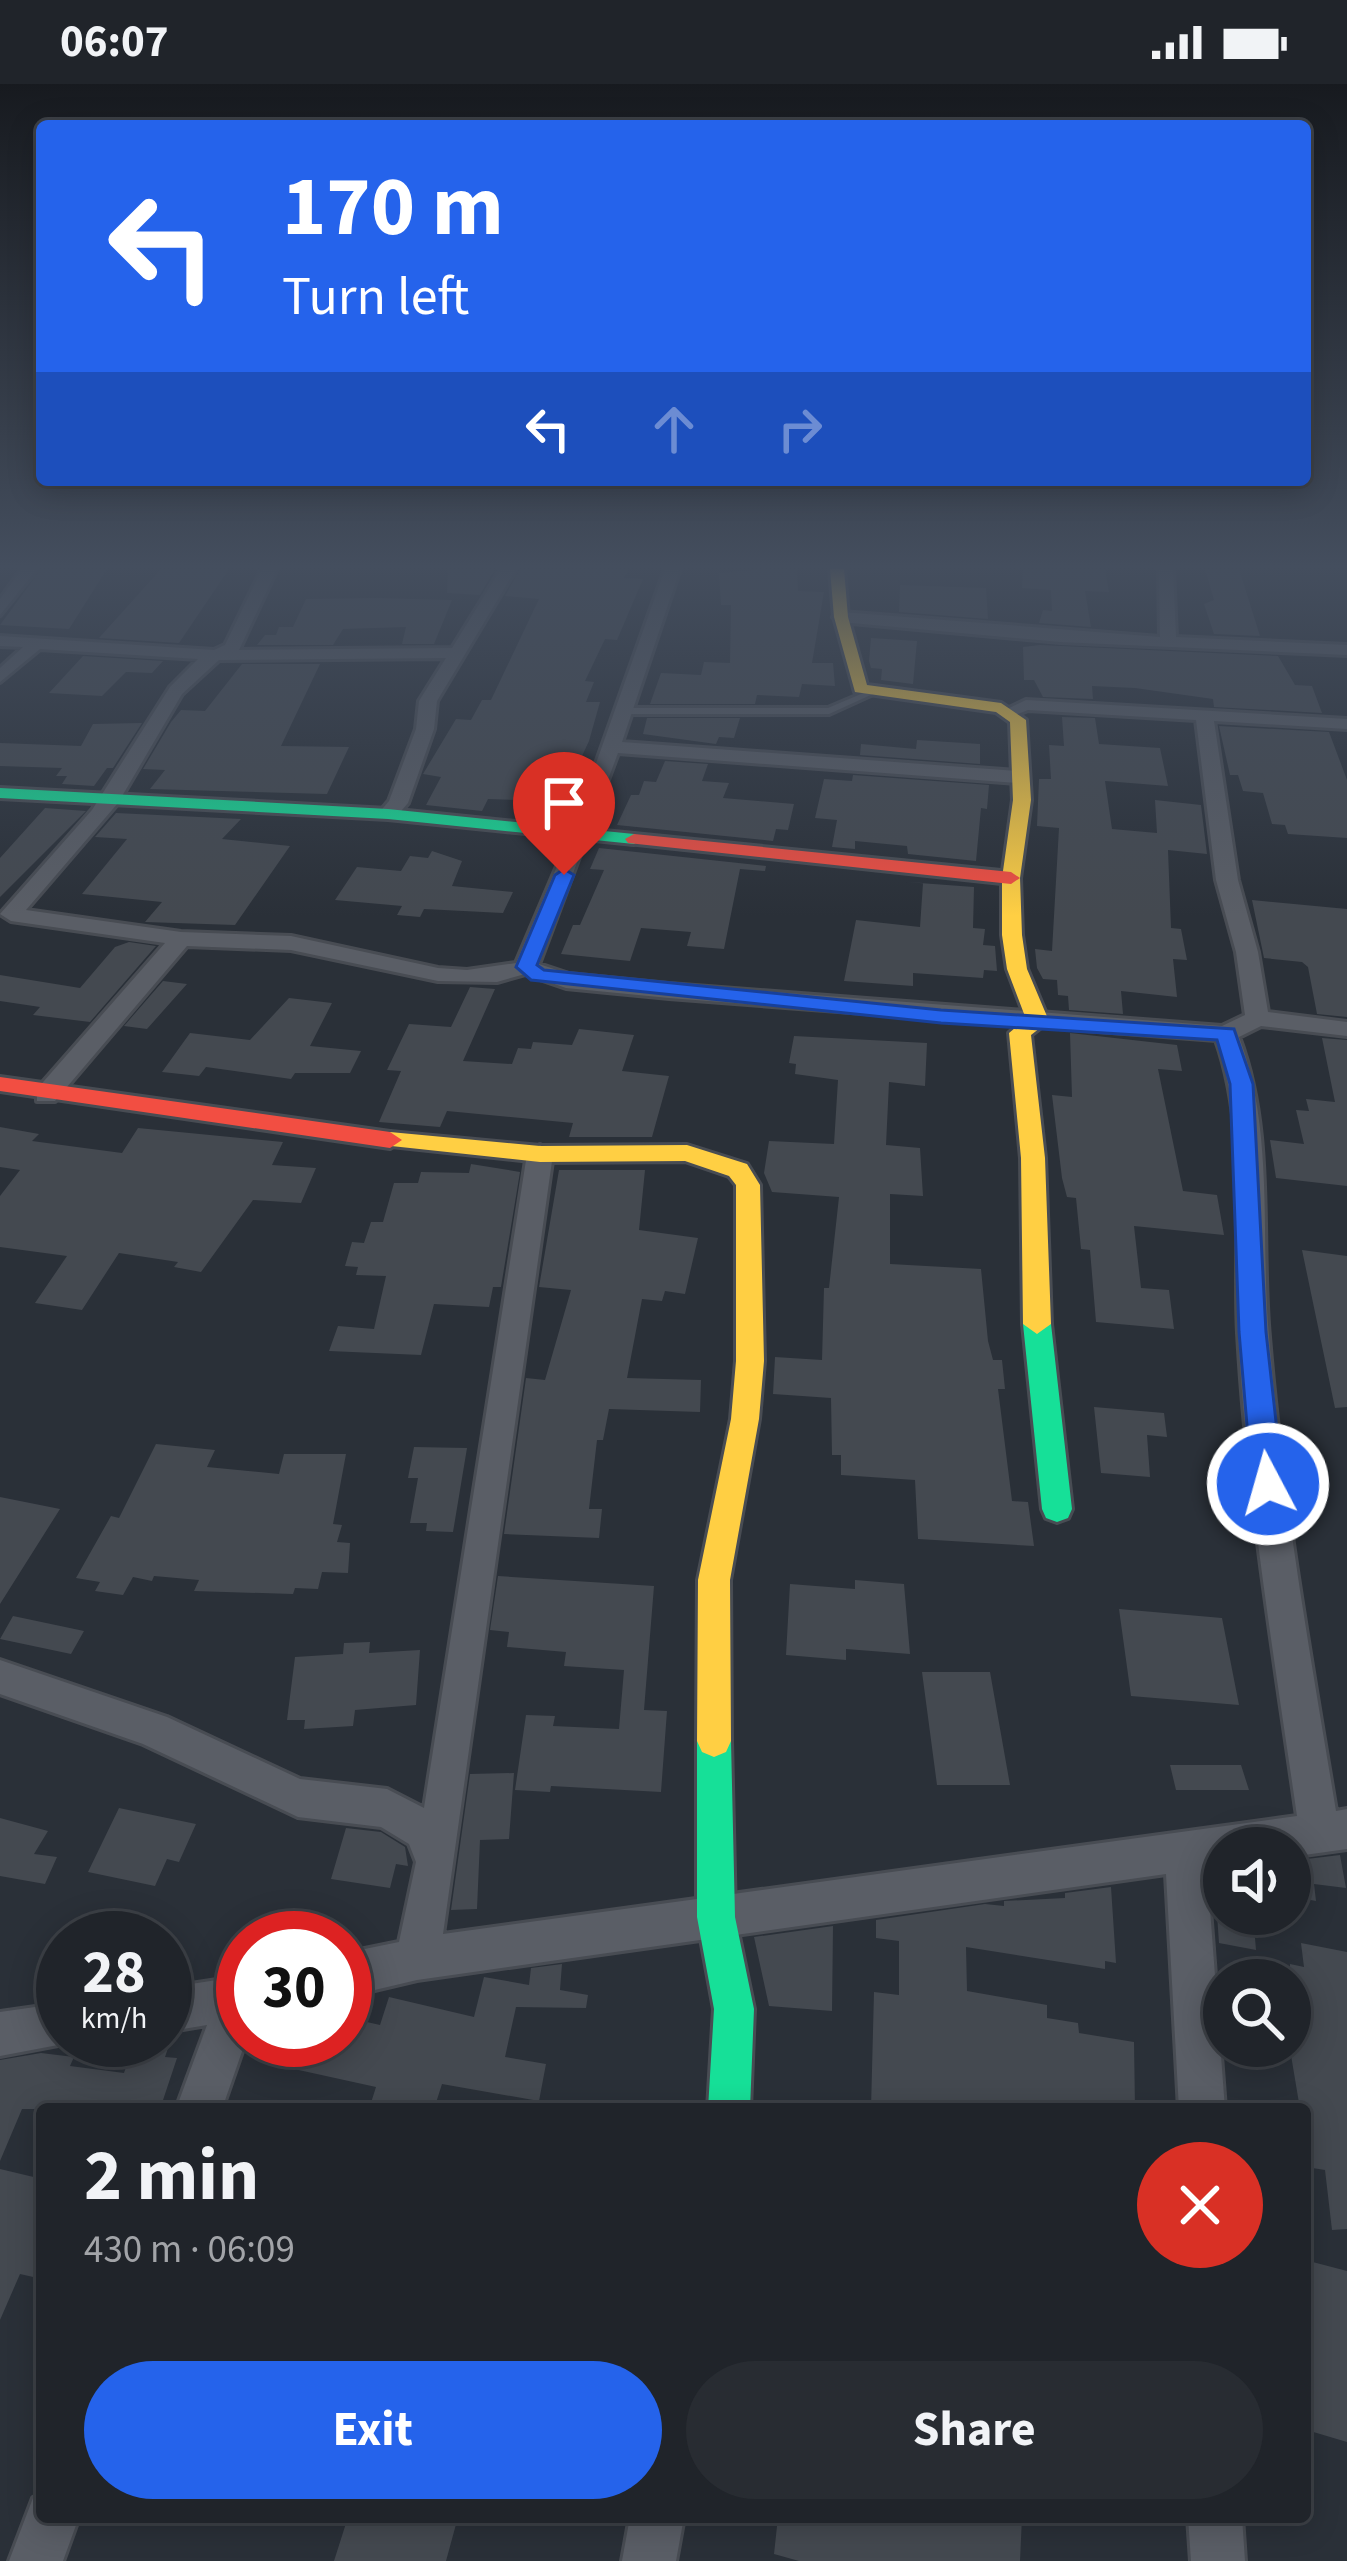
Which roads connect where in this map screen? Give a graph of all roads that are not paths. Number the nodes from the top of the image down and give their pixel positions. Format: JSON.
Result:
{"nodes":[{"id":1,"x":184,"y":685,"type":"edge"},
{"id":2,"x":439,"y":685,"type":"edge"},
{"id":3,"x":632,"y":685,"type":"edge"},
{"id":4,"x":857,"y":685,"type":"edge"},
{"id":5,"x":871,"y":693,"type":"junction"},
{"id":6,"x":623,"y":711,"type":"junction"},
{"id":7,"x":1010,"y":712,"type":"junction"},
{"id":8,"x":1204,"y":716,"type":"junction"},
{"id":9,"x":1347,"y":724,"type":"edge"},
{"id":10,"x":609,"y":747,"type":"junction"},
{"id":11,"x":1017,"y":777,"type":"junction"},
{"id":12,"x":0,"y":794,"type":"edge"},
{"id":13,"x":110,"y":800,"type":"junction"},
{"id":14,"x":388,"y":814,"type":"junction"},
{"id":15,"x":582,"y":831,"type":"junction"},
{"id":16,"x":1011,"y":878,"type":"junction"},
{"id":17,"x":6,"y":914,"type":"edge"},
{"id":18,"x":181,"y":939,"type":"junction"},
{"id":19,"x":526,"y":967,"type":"junction"},
{"id":20,"x":1257,"y":1018,"type":"junction"},
{"id":21,"x":1038,"y":1021,"type":"junction"},
{"id":22,"x":1347,"y":1029,"type":"edge"},
{"id":23,"x":1226,"y":1034,"type":"junction"},
{"id":24,"x":0,"y":1084,"type":"edge"},
{"id":25,"x":46,"y":1095,"type":"junction"},
{"id":26,"x":541,"y":1154,"type":"junction"},
{"id":27,"x":1057,"y":1509,"type":"dead end"},
{"id":28,"x":0,"y":1677,"type":"edge"},
{"id":29,"x":1333,"y":1830,"type":"edge"},
{"id":30,"x":1185,"y":1849,"type":"junction"},
{"id":31,"x":436,"y":1862,"type":"junction"},
{"id":32,"x":716,"y":1917,"type":"junction"},
{"id":33,"x":417,"y":1959,"type":"junction"},
{"id":34,"x":372,"y":1969,"type":"edge"},
{"id":35,"x":36,"y":2029,"type":"edge"},
{"id":36,"x":0,"y":2034,"type":"edge"},
{"id":37,"x":216,"y":2064,"type":"edge"},
{"id":38,"x":201,"y":2103,"type":"edge"},
{"id":39,"x":729,"y":2103,"type":"edge"},
{"id":40,"x":1202,"y":2103,"type":"edge"},
{"id":41,"x":50,"y":2523,"type":"edge"},
{"id":42,"x":656,"y":2523,"type":"edge"},
{"id":43,"x":1215,"y":2523,"type":"edge"},
{"id":44,"x":36,"y":2561,"type":"edge"},
{"id":45,"x":649,"y":2561,"type":"edge"},
{"id":46,"x":1218,"y":2561,"type":"edge"}],
"edges":[{"from":1,"to":13,"type":"street"},
{"from":2,"to":14,"type":"street"},
{"from":3,"to":6,"type":"street"},
{"from":4,"to":5,"type":"street"},
{"from":5,"to":6,"type":"lane"},
{"from":5,"to":7,"type":"street"},
{"from":6,"to":10,"type":"street"},
{"from":7,"to":8,"type":"street"},
{"from":7,"to":11,"type":"street"},
{"from":8,"to":9,"type":"street"},
{"from":8,"to":20,"type":"street"},
{"from":10,"to":11,"type":"street"},
{"from":10,"to":15,"type":"street"},
{"from":11,"to":16,"type":"street"},
{"from":12,"to":13,"type":"street"},
{"from":13,"to":14,"type":"street"},
{"from":13,"to":17,"type":"street"},
{"from":14,"to":15,"type":"street"},
{"from":15,"to":16,"type":"street"},
{"from":15,"to":19,"type":"street"},
{"from":16,"to":21,"type":"street"},
{"from":17,"to":18,"type":"street"},
{"from":18,"to":19,"type":"street"},
{"from":18,"to":25,"type":"street"},
{"from":19,"to":21,"type":"street"},
{"from":20,"to":22,"type":"street"},
{"from":20,"to":23,"type":"street"},
{"from":21,"to":23,"type":"street"},
{"from":21,"to":27,"type":"street"},
{"from":23,"to":29,"type":"street"},
{"from":24,"to":25,"type":"street"},
{"from":25,"to":26,"type":"street"},
{"from":26,"to":31,"type":"street"},
{"from":26,"to":32,"type":"street"},
{"from":28,"to":31,"type":"street"},
{"from":29,"to":30,"type":"street"},
{"from":30,"to":32,"type":"street"},
{"from":30,"to":40,"type":"street"},
{"from":31,"to":33,"type":"street"},
{"from":32,"to":33,"type":"street"},
{"from":32,"to":39,"type":"street"},
{"from":33,"to":34,"type":"street"},
{"from":35,"to":36,"type":"street"},
{"from":37,"to":38,"type":"street"},
{"from":41,"to":44,"type":"street"},
{"from":42,"to":45,"type":"street"},
{"from":43,"to":46,"type":"street"}]}
